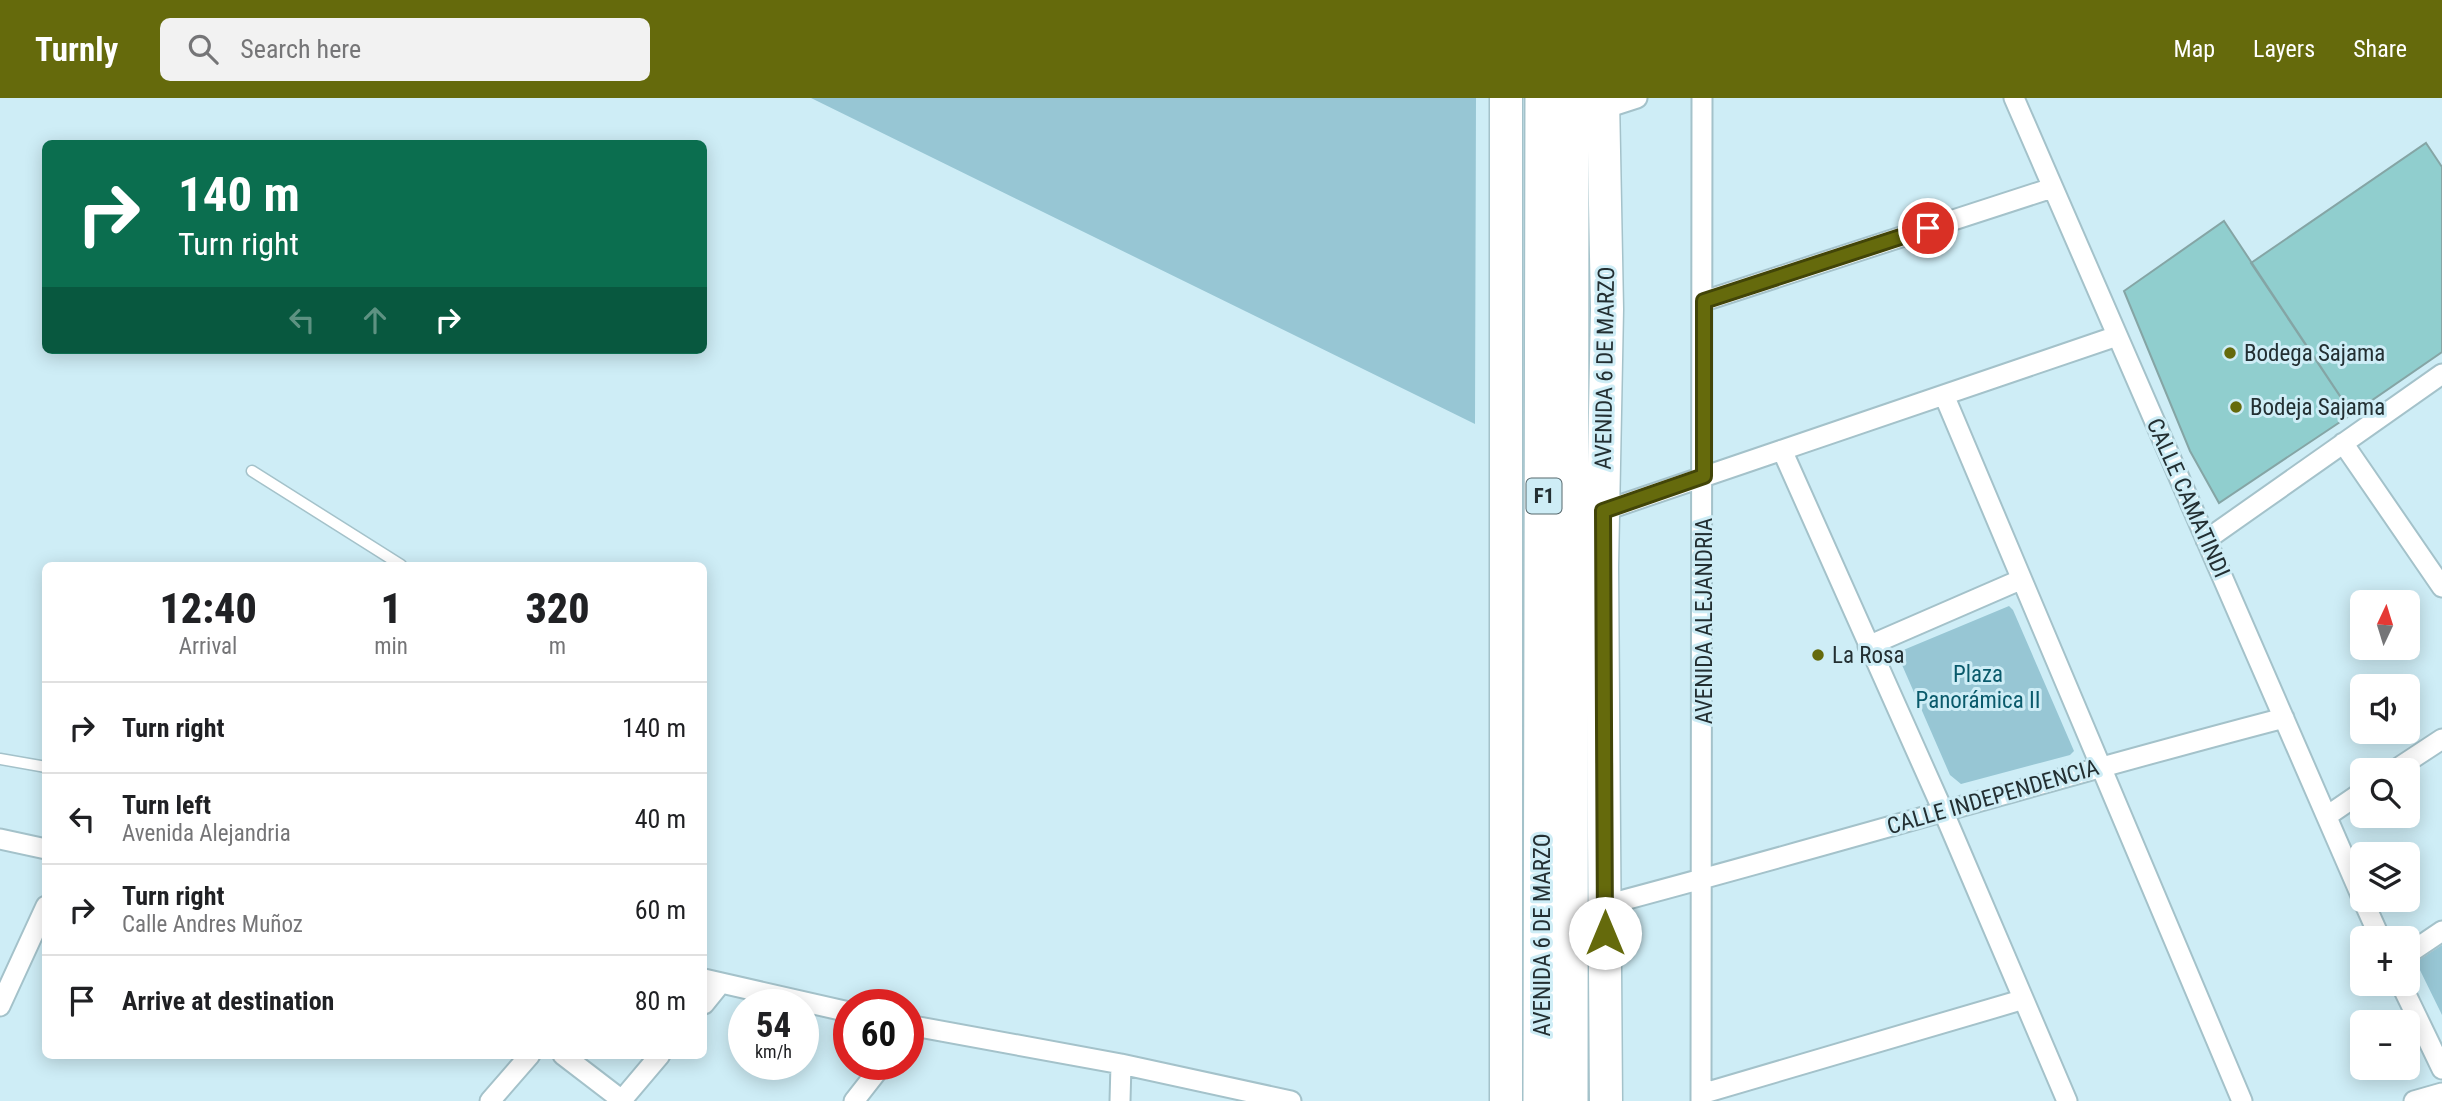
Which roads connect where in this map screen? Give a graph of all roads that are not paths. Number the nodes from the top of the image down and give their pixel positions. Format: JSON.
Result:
{"nodes":[{"id":1,"x":1506,"y":98,"type":"edge"},
{"id":2,"x":1544,"y":98,"type":"edge"},
{"id":3,"x":1637,"y":98,"type":"edge"},
{"id":4,"x":1702,"y":98,"type":"edge"},
{"id":5,"x":2014,"y":98,"type":"edge"},
{"id":6,"x":1592,"y":102,"type":"edge"},
{"id":7,"x":2052,"y":188,"type":"junction"},
{"id":8,"x":1704,"y":301,"type":"junction"},
{"id":9,"x":2117,"y":336,"type":"junction"},
{"id":10,"x":2442,"y":374,"type":"edge"},
{"id":11,"x":1944,"y":395,"type":"junction"},
{"id":12,"x":2343,"y":443,"type":"junction"},
{"id":13,"x":1782,"y":450,"type":"junction"},
{"id":14,"x":252,"y":471,"type":"dead end"},
{"id":15,"x":1704,"y":476,"type":"junction"},
{"id":16,"x":1603,"y":511,"type":"junction"},
{"id":17,"x":2206,"y":540,"type":"junction"},
{"id":18,"x":396,"y":562,"type":"edge"},
{"id":19,"x":2020,"y":580,"type":"junction"},
{"id":20,"x":2442,"y":587,"type":"edge"},
{"id":21,"x":1868,"y":646,"type":"junction"},
{"id":22,"x":2284,"y":718,"type":"junction"},
{"id":23,"x":2442,"y":739,"type":"edge"},
{"id":24,"x":2413,"y":758,"type":"edge"},
{"id":25,"x":0,"y":759,"type":"edge"},
{"id":26,"x":2102,"y":765,"type":"junction"},
{"id":27,"x":42,"y":766,"type":"edge"},
{"id":28,"x":2350,"y":800,"type":"edge"},
{"id":29,"x":1944,"y":813,"type":"junction"},
{"id":30,"x":2327,"y":816,"type":"junction"},
{"id":31,"x":0,"y":839,"type":"edge"},
{"id":32,"x":42,"y":848,"type":"edge"},
{"id":33,"x":2350,"y":869,"type":"edge"},
{"id":34,"x":1703,"y":879,"type":"junction"},
{"id":35,"x":1605,"y":905,"type":"junction"},
{"id":36,"x":42,"y":915,"type":"edge"},
{"id":37,"x":2442,"y":931,"type":"edge"},
{"id":38,"x":2420,"y":946,"type":"edge"},
{"id":39,"x":712,"y":981,"type":"edge"},
{"id":40,"x":2407,"y":996,"type":"edge"},
{"id":41,"x":2021,"y":1000,"type":"junction"},
{"id":42,"x":0,"y":1006,"type":"edge"},
{"id":43,"x":833,"y":1008,"type":"edge"},
{"id":44,"x":924,"y":1030,"type":"edge"},
{"id":45,"x":527,"y":1059,"type":"edge"},
{"id":46,"x":568,"y":1059,"type":"edge"},
{"id":47,"x":657,"y":1059,"type":"edge"},
{"id":48,"x":1121,"y":1063,"type":"junction"},
{"id":49,"x":2442,"y":1069,"type":"edge"},
{"id":50,"x":870,"y":1080,"type":"edge"},
{"id":51,"x":2442,"y":1093,"type":"edge"},
{"id":52,"x":1120,"y":1097,"type":"edge"},
{"id":53,"x":1701,"y":1098,"type":"edge"},
{"id":54,"x":622,"y":1100,"type":"edge"},
{"id":55,"x":490,"y":1101,"type":"edge"},
{"id":56,"x":854,"y":1101,"type":"edge"},
{"id":57,"x":1102,"y":1101,"type":"edge"},
{"id":58,"x":1291,"y":1101,"type":"edge"},
{"id":59,"x":1506,"y":1101,"type":"edge"},
{"id":60,"x":1542,"y":1101,"type":"edge"},
{"id":61,"x":1569,"y":1101,"type":"edge"},
{"id":62,"x":1606,"y":1101,"type":"edge"},
{"id":63,"x":2067,"y":1101,"type":"edge"},
{"id":64,"x":2242,"y":1101,"type":"edge"},
{"id":65,"x":2414,"y":1101,"type":"edge"}],
"edges":[{"from":1,"to":59,"type":"main road","name":"AVENIDA 6 DE MARZO"},
{"from":2,"to":60,"type":"highway","name":"AVENIDA 6 DE MARZO","number":"F1"},
{"from":3,"to":6,"type":"street"},
{"from":4,"to":8,"type":"street","name":"AVENIDA ALEJANDRIA"},
{"from":5,"to":7,"type":"street","name":"CALLE CAMATINDI"},
{"from":6,"to":16,"type":"main road","name":"AVENIDA 6 DE MARZO"},
{"from":6,"to":61,"type":"highway","name":"AVENIDA 6 DE MARZO","number":"F1"},
{"from":7,"to":8,"type":"street"},
{"from":7,"to":9,"type":"street","name":"CALLE CAMATINDI"},
{"from":8,"to":15,"type":"street","name":"AVENIDA ALEJANDRIA"},
{"from":9,"to":11,"type":"street"},
{"from":9,"to":17,"type":"street","name":"CALLE CAMATINDI"},
{"from":10,"to":12,"type":"street"},
{"from":11,"to":13,"type":"street"},
{"from":11,"to":19,"type":"street"},
{"from":12,"to":17,"type":"street"},
{"from":12,"to":20,"type":"street"},
{"from":13,"to":15,"type":"street"},
{"from":13,"to":21,"type":"street"},
{"from":14,"to":18,"type":"lane"},
{"from":15,"to":16,"type":"street"},
{"from":15,"to":34,"type":"street","name":"AVENIDA ALEJANDRIA"},
{"from":16,"to":35,"type":"main road","name":"AVENIDA 6 DE MARZO"},
{"from":17,"to":22,"type":"street","name":"CALLE CAMATINDI"},
{"from":19,"to":21,"type":"street"},
{"from":19,"to":26,"type":"street"},
{"from":21,"to":29,"type":"street"},
{"from":22,"to":26,"type":"street","name":"CALLE INDEPENDENCIA"},
{"from":22,"to":30,"type":"street","name":"CALLE CAMATINDI"},
{"from":23,"to":24,"type":"street"},
{"from":25,"to":27,"type":"lane"},
{"from":26,"to":29,"type":"street","name":"CALLE INDEPENDENCIA"},
{"from":26,"to":64,"type":"street"},
{"from":28,"to":30,"type":"street"},
{"from":29,"to":34,"type":"street","name":"CALLE INDEPENDENCIA"},
{"from":29,"to":41,"type":"street"},
{"from":30,"to":33,"type":"street","name":"CALLE CAMATINDI"},
{"from":31,"to":32,"type":"street"},
{"from":34,"to":35,"type":"street","name":"CALLE INDEPENDENCIA"},
{"from":34,"to":53,"type":"street","name":"AVENIDA ALEJANDRIA"},
{"from":35,"to":62,"type":"main road","name":"AVENIDA 6 DE MARZO"},
{"from":36,"to":42,"type":"street"},
{"from":37,"to":38,"type":"street"},
{"from":39,"to":43,"type":"street"},
{"from":40,"to":49,"type":"street"},
{"from":41,"to":53,"type":"street"},
{"from":41,"to":63,"type":"street"},
{"from":44,"to":48,"type":"street"},
{"from":45,"to":55,"type":"street"},
{"from":46,"to":54,"type":"street"},
{"from":47,"to":54,"type":"street"},
{"from":48,"to":52,"type":"street"},
{"from":48,"to":58,"type":"street"},
{"from":50,"to":56,"type":"street"},
{"from":51,"to":65,"type":"street"},
{"from":52,"to":57,"type":"street"}]}
